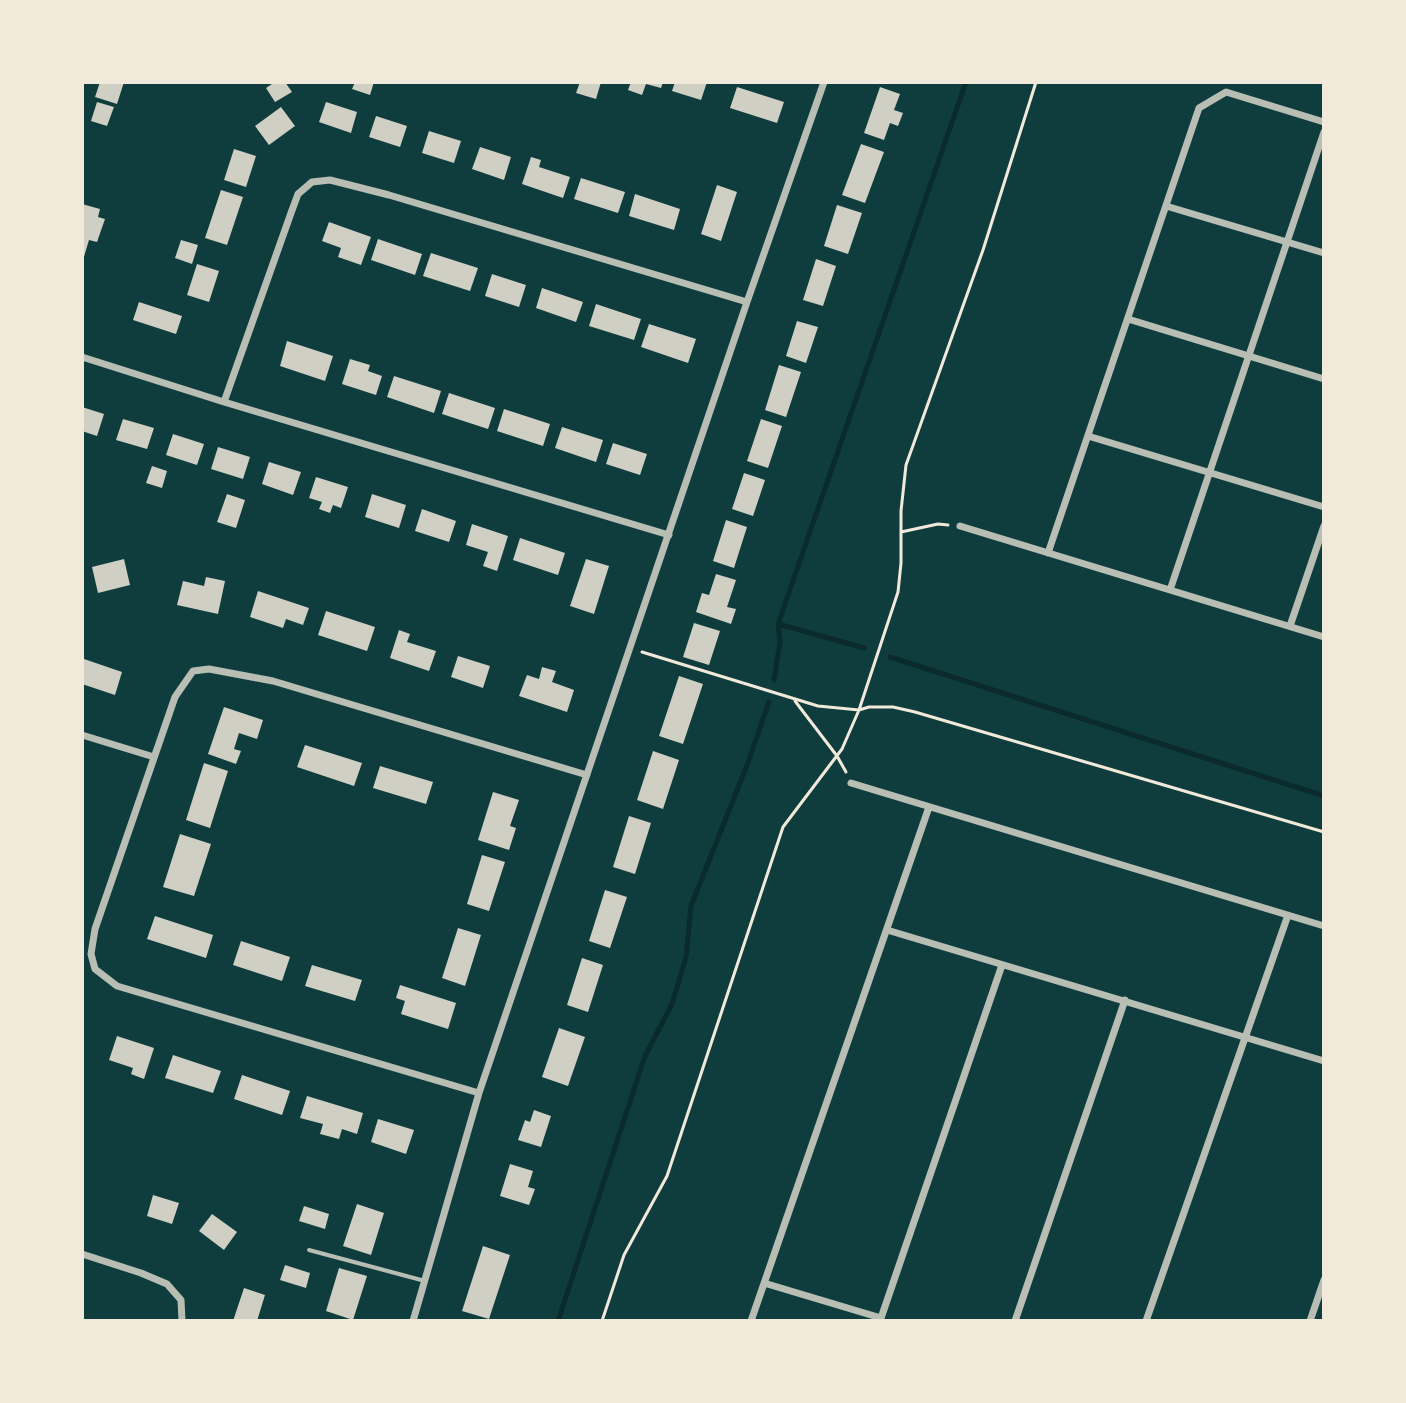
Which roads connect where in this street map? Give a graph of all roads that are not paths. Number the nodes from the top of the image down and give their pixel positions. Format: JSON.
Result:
{"nodes":[{"id":1,"x":824,"y":82,"type":"edge"},
{"id":2,"x":1324,"y":122,"type":"edge"},
{"id":3,"x":1324,"y":132,"type":"edge"},
{"id":4,"x":1166,"y":206,"type":"junction"},
{"id":5,"x":1287,"y":242,"type":"junction"},
{"id":6,"x":1324,"y":253,"type":"edge"},
{"id":7,"x":747,"y":302,"type":"junction"},
{"id":8,"x":1128,"y":319,"type":"junction"},
{"id":9,"x":1249,"y":356,"type":"junction"},
{"id":10,"x":82,"y":357,"type":"edge"},
{"id":11,"x":1324,"y":379,"type":"edge"},
{"id":12,"x":224,"y":402,"type":"junction"},
{"id":13,"x":1088,"y":436,"type":"junction"},
{"id":14,"x":1209,"y":472,"type":"junction"},
{"id":15,"x":1324,"y":507,"type":"edge"},
{"id":16,"x":960,"y":526,"type":"road end"},
{"id":17,"x":1324,"y":526,"type":"edge"},
{"id":18,"x":669,"y":535,"type":"junction"},
{"id":19,"x":1048,"y":553,"type":"junction"},
{"id":20,"x":1170,"y":590,"type":"junction"},
{"id":21,"x":1290,"y":626,"type":"junction"},
{"id":22,"x":1324,"y":637,"type":"edge"},
{"id":23,"x":82,"y":735,"type":"edge"},
{"id":24,"x":154,"y":757,"type":"junction"},
{"id":25,"x":587,"y":775,"type":"junction"},
{"id":26,"x":851,"y":783,"type":"road end"},
{"id":27,"x":929,"y":807,"type":"junction"},
{"id":28,"x":1288,"y":915,"type":"junction"},
{"id":29,"x":1324,"y":926,"type":"edge"},
{"id":30,"x":887,"y":930,"type":"junction"},
{"id":31,"x":1002,"y":965,"type":"junction"},
{"id":32,"x":1125,"y":1000,"type":"junction"},
{"id":33,"x":1247,"y":1037,"type":"junction"},
{"id":34,"x":1324,"y":1061,"type":"edge"},
{"id":35,"x":479,"y":1093,"type":"junction"},
{"id":36,"x":309,"y":1250,"type":"dead end"},
{"id":37,"x":82,"y":1254,"type":"edge"},
{"id":38,"x":1324,"y":1280,"type":"edge"},
{"id":39,"x":425,"y":1281,"type":"junction"},
{"id":40,"x":764,"y":1283,"type":"junction"},
{"id":41,"x":881,"y":1319,"type":"edge"},
{"id":42,"x":182,"y":1321,"type":"edge"},
{"id":43,"x":413,"y":1321,"type":"edge"},
{"id":44,"x":751,"y":1321,"type":"edge"},
{"id":45,"x":1015,"y":1321,"type":"edge"},
{"id":46,"x":1146,"y":1321,"type":"edge"},
{"id":47,"x":1310,"y":1321,"type":"edge"}],
"edges":[{"from":1,"to":7,"type":"street"},
{"from":2,"to":4,"type":"street"},
{"from":3,"to":5,"type":"street"},
{"from":4,"to":5,"type":"street"},
{"from":4,"to":8,"type":"street"},
{"from":5,"to":6,"type":"street"},
{"from":5,"to":9,"type":"street"},
{"from":7,"to":12,"type":"street"},
{"from":7,"to":18,"type":"street"},
{"from":8,"to":9,"type":"street"},
{"from":8,"to":13,"type":"street"},
{"from":9,"to":11,"type":"street"},
{"from":9,"to":14,"type":"street"},
{"from":10,"to":12,"type":"street"},
{"from":12,"to":18,"type":"street"},
{"from":13,"to":14,"type":"street"},
{"from":13,"to":19,"type":"street"},
{"from":14,"to":15,"type":"street"},
{"from":14,"to":20,"type":"street"},
{"from":16,"to":19,"type":"street"},
{"from":17,"to":21,"type":"street"},
{"from":18,"to":25,"type":"street"},
{"from":19,"to":20,"type":"street"},
{"from":20,"to":21,"type":"street"},
{"from":21,"to":22,"type":"street"},
{"from":23,"to":24,"type":"street"},
{"from":24,"to":25,"type":"street"},
{"from":24,"to":35,"type":"street"},
{"from":25,"to":35,"type":"street"},
{"from":26,"to":27,"type":"street"},
{"from":27,"to":28,"type":"street"},
{"from":27,"to":30,"type":"street"},
{"from":28,"to":29,"type":"street"},
{"from":28,"to":33,"type":"street"},
{"from":30,"to":31,"type":"street"},
{"from":30,"to":40,"type":"street"},
{"from":31,"to":32,"type":"street"},
{"from":31,"to":41,"type":"street"},
{"from":32,"to":33,"type":"street"},
{"from":32,"to":45,"type":"street"},
{"from":33,"to":34,"type":"street"},
{"from":33,"to":46,"type":"street"},
{"from":35,"to":39,"type":"street"},
{"from":36,"to":39,"type":"lane"},
{"from":37,"to":42,"type":"street"},
{"from":38,"to":47,"type":"street"},
{"from":39,"to":43,"type":"street"},
{"from":40,"to":41,"type":"street"},
{"from":40,"to":44,"type":"street"}]}
